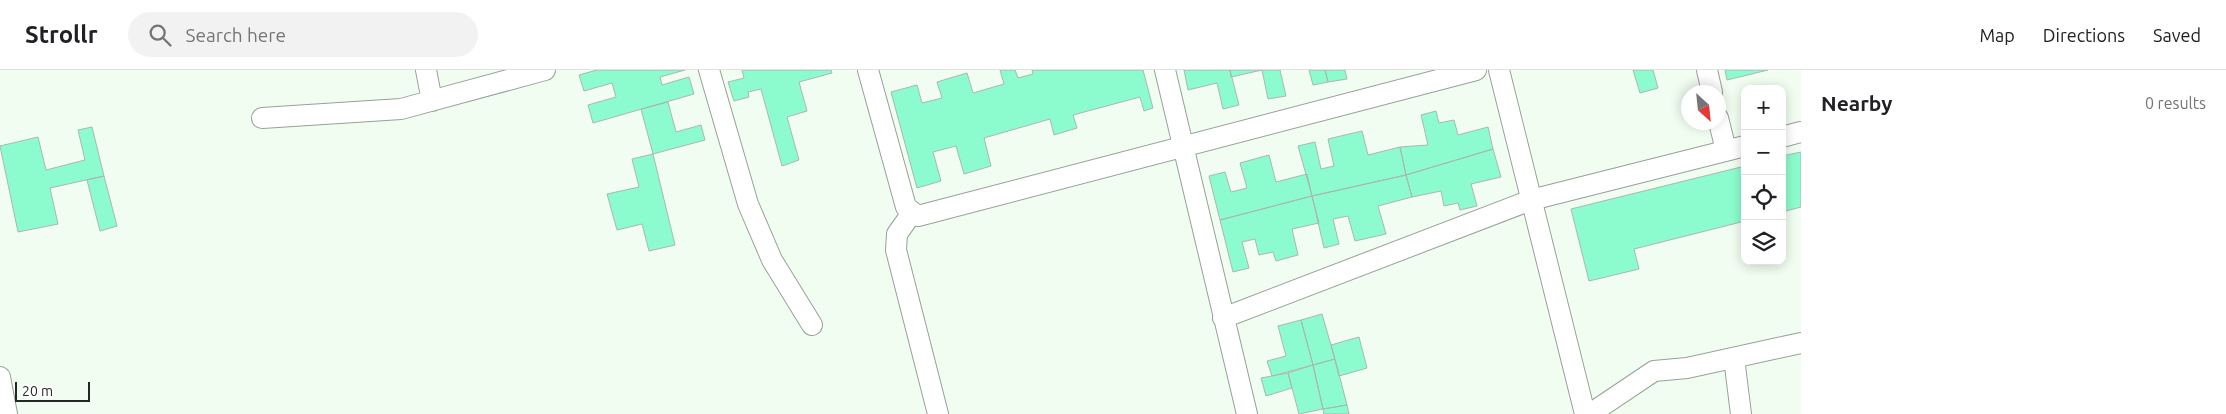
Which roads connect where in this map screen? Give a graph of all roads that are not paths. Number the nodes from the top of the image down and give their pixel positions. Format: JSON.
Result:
{"nodes":[{"id":1,"x":426,"y":70,"type":"edge"},
{"id":2,"x":545,"y":70,"type":"edge"},
{"id":3,"x":709,"y":70,"type":"edge"},
{"id":4,"x":868,"y":70,"type":"edge"},
{"id":5,"x":1165,"y":70,"type":"edge"},
{"id":6,"x":1476,"y":70,"type":"edge"},
{"id":7,"x":1499,"y":70,"type":"edge"},
{"id":8,"x":1707,"y":70,"type":"edge"},
{"id":9,"x":1710,"y":85,"type":"edge"},
{"id":10,"x":432,"y":101,"type":"junction"},
{"id":11,"x":262,"y":118,"type":"dead end"},
{"id":12,"x":1725,"y":130,"type":"edge"},
{"id":13,"x":1801,"y":132,"type":"edge"},
{"id":14,"x":1786,"y":135,"type":"edge"},
{"id":15,"x":1183,"y":145,"type":"junction"},
{"id":16,"x":1735,"y":148,"type":"edge"},
{"id":17,"x":1532,"y":200,"type":"junction"},
{"id":18,"x":912,"y":214,"type":"junction"},
{"id":19,"x":1223,"y":318,"type":"junction"},
{"id":20,"x":812,"y":325,"type":"dead end"},
{"id":21,"x":1801,"y":343,"type":"edge"},
{"id":22,"x":1734,"y":358,"type":"junction"},
{"id":23,"x":0,"y":377,"type":"edge"},
{"id":24,"x":7,"y":414,"type":"edge"},
{"id":25,"x":938,"y":414,"type":"edge"},
{"id":26,"x":1247,"y":414,"type":"edge"},
{"id":27,"x":1585,"y":414,"type":"edge"},
{"id":28,"x":1590,"y":414,"type":"edge"},
{"id":29,"x":1741,"y":414,"type":"edge"}],
"edges":[{"from":1,"to":10,"type":"street"},
{"from":2,"to":10,"type":"street"},
{"from":3,"to":20,"type":"street"},
{"from":4,"to":18,"type":"street"},
{"from":5,"to":15,"type":"street"},
{"from":6,"to":15,"type":"street"},
{"from":7,"to":17,"type":"street"},
{"from":8,"to":9,"type":"street"},
{"from":10,"to":11,"type":"street"},
{"from":12,"to":16,"type":"street"},
{"from":13,"to":14,"type":"street"},
{"from":15,"to":18,"type":"street"},
{"from":15,"to":19,"type":"street"},
{"from":16,"to":17,"type":"street"},
{"from":17,"to":19,"type":"street"},
{"from":17,"to":27,"type":"street"},
{"from":18,"to":25,"type":"street"},
{"from":19,"to":26,"type":"street"},
{"from":21,"to":22,"type":"street"},
{"from":22,"to":28,"type":"street"},
{"from":22,"to":29,"type":"street"},
{"from":23,"to":24,"type":"street"}]}
